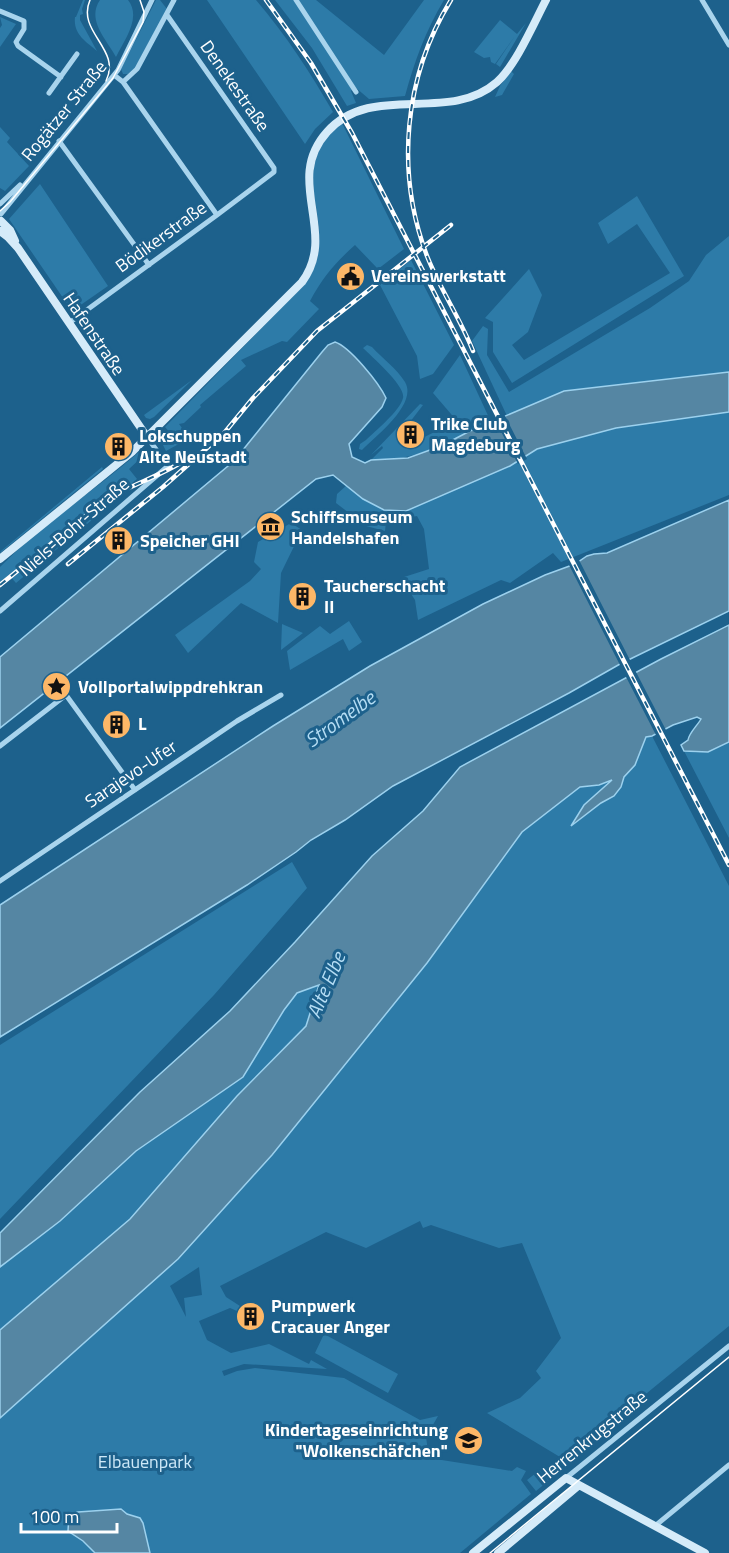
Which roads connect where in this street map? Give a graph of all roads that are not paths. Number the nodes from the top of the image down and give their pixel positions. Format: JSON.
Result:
{"nodes":[{"id":1,"x":152,"y":0,"type":"edge"},
{"id":2,"x":174,"y":0,"type":"edge"},
{"id":3,"x":296,"y":0,"type":"edge"},
{"id":4,"x":546,"y":0,"type":"edge"},
{"id":5,"x":702,"y":0,"type":"edge"},
{"id":6,"x":0,"y":11,"type":"edge"},
{"id":7,"x":167,"y":15,"type":"junction"},
{"id":8,"x":726,"y":35,"type":"edge"},
{"id":9,"x":729,"y":45,"type":"edge"},
{"id":10,"x":77,"y":54,"type":"dead end"},
{"id":11,"x":114,"y":75,"type":"junction"},
{"id":12,"x":61,"y":77,"type":"junction"},
{"id":13,"x":123,"y":82,"type":"junction"},
{"id":14,"x":356,"y":92,"type":"dead end"},
{"id":15,"x":49,"y":93,"type":"dead end"},
{"id":16,"x":59,"y":141,"type":"junction"},
{"id":17,"x":271,"y":175,"type":"joint"},
{"id":18,"x":30,"y":176,"type":"junction"},
{"id":19,"x":0,"y":204,"type":"edge"},
{"id":20,"x":0,"y":213,"type":"edge"},
{"id":21,"x":217,"y":215,"type":"junction"},
{"id":22,"x":0,"y":222,"type":"edge"},
{"id":23,"x":0,"y":231,"type":"edge"},
{"id":24,"x":18,"y":248,"type":"junction"},
{"id":25,"x":149,"y":266,"type":"junction"},
{"id":26,"x":69,"y":323,"type":"junction"},
{"id":27,"x":147,"y":437,"type":"junction"},
{"id":28,"x":0,"y":560,"type":"edge"},
{"id":29,"x":0,"y":610,"type":"edge"},
{"id":30,"x":281,"y":695,"type":"dead end"},
{"id":31,"x":0,"y":746,"type":"edge"},
{"id":32,"x":135,"y":790,"type":"junction"},
{"id":33,"x":0,"y":881,"type":"edge"},
{"id":34,"x":729,"y":1346,"type":"edge"},
{"id":35,"x":729,"y":1465,"type":"edge"},
{"id":36,"x":566,"y":1478,"type":"junction"},
{"id":37,"x":578,"y":1486,"type":"junction"},
{"id":38,"x":655,"y":1526,"type":"junction"},
{"id":39,"x":473,"y":1553,"type":"edge"},
{"id":40,"x":498,"y":1553,"type":"edge"},
{"id":41,"x":705,"y":1553,"type":"edge"}],
"edges":[{"from":1,"to":11,"type":"street","name":"Rogätzer Straße"},
{"from":2,"to":7,"type":"street","name":"Rogätzer Straße"},
{"from":3,"to":14,"type":"street"},
{"from":4,"to":27,"type":"main road"},
{"from":5,"to":8,"type":"street"},
{"from":6,"to":12,"type":"street"},
{"from":7,"to":13,"type":"street","name":"Rogätzer Straße"},
{"from":7,"to":17,"type":"street","name":"Denekestraße"},
{"from":8,"to":9,"type":"street"},
{"from":10,"to":12,"type":"street"},
{"from":11,"to":13,"type":"street"},
{"from":11,"to":16,"type":"street","name":"Rogätzer Straße"},
{"from":12,"to":15,"type":"street"},
{"from":13,"to":21,"type":"street"},
{"from":16,"to":18,"type":"street","name":"Rogätzer Straße"},
{"from":16,"to":25,"type":"street"},
{"from":17,"to":21,"type":"street","name":"Bödikerstraße"},
{"from":18,"to":19,"type":"street","name":"Rogätzer Straße"},
{"from":18,"to":20,"type":"street","name":"Rogätzer Straße"},
{"from":20,"to":22,"type":"main road"},
{"from":21,"to":25,"type":"street","name":"Bödikerstraße"},
{"from":22,"to":24,"type":"main road","name":"Hafenstraße"},
{"from":23,"to":24,"type":"main road","name":"Hafenstraße"},
{"from":24,"to":26,"type":"main road","name":"Hafenstraße"},
{"from":25,"to":26,"type":"street","name":"Bödikerstraße"},
{"from":26,"to":27,"type":"main road","name":"Hafenstraße"},
{"from":27,"to":28,"type":"main road"},
{"from":27,"to":29,"type":"street","name":"Niels-Bohr-Straße"},
{"from":30,"to":32,"type":"street","name":"Sarajevo-Ufer"},
{"from":31,"to":32,"type":"street"},
{"from":32,"to":33,"type":"street","name":"Sarajevo-Ufer"},
{"from":34,"to":36,"type":"street","name":"Herrenkrugstraße"},
{"from":35,"to":38,"type":"street"},
{"from":36,"to":37,"type":"main road"},
{"from":36,"to":39,"type":"main road","name":"Herrenkrugstraße"},
{"from":37,"to":38,"type":"main road"},
{"from":37,"to":40,"type":"main road","name":"Herrenkrugstraße"},
{"from":38,"to":41,"type":"main road"}]}
